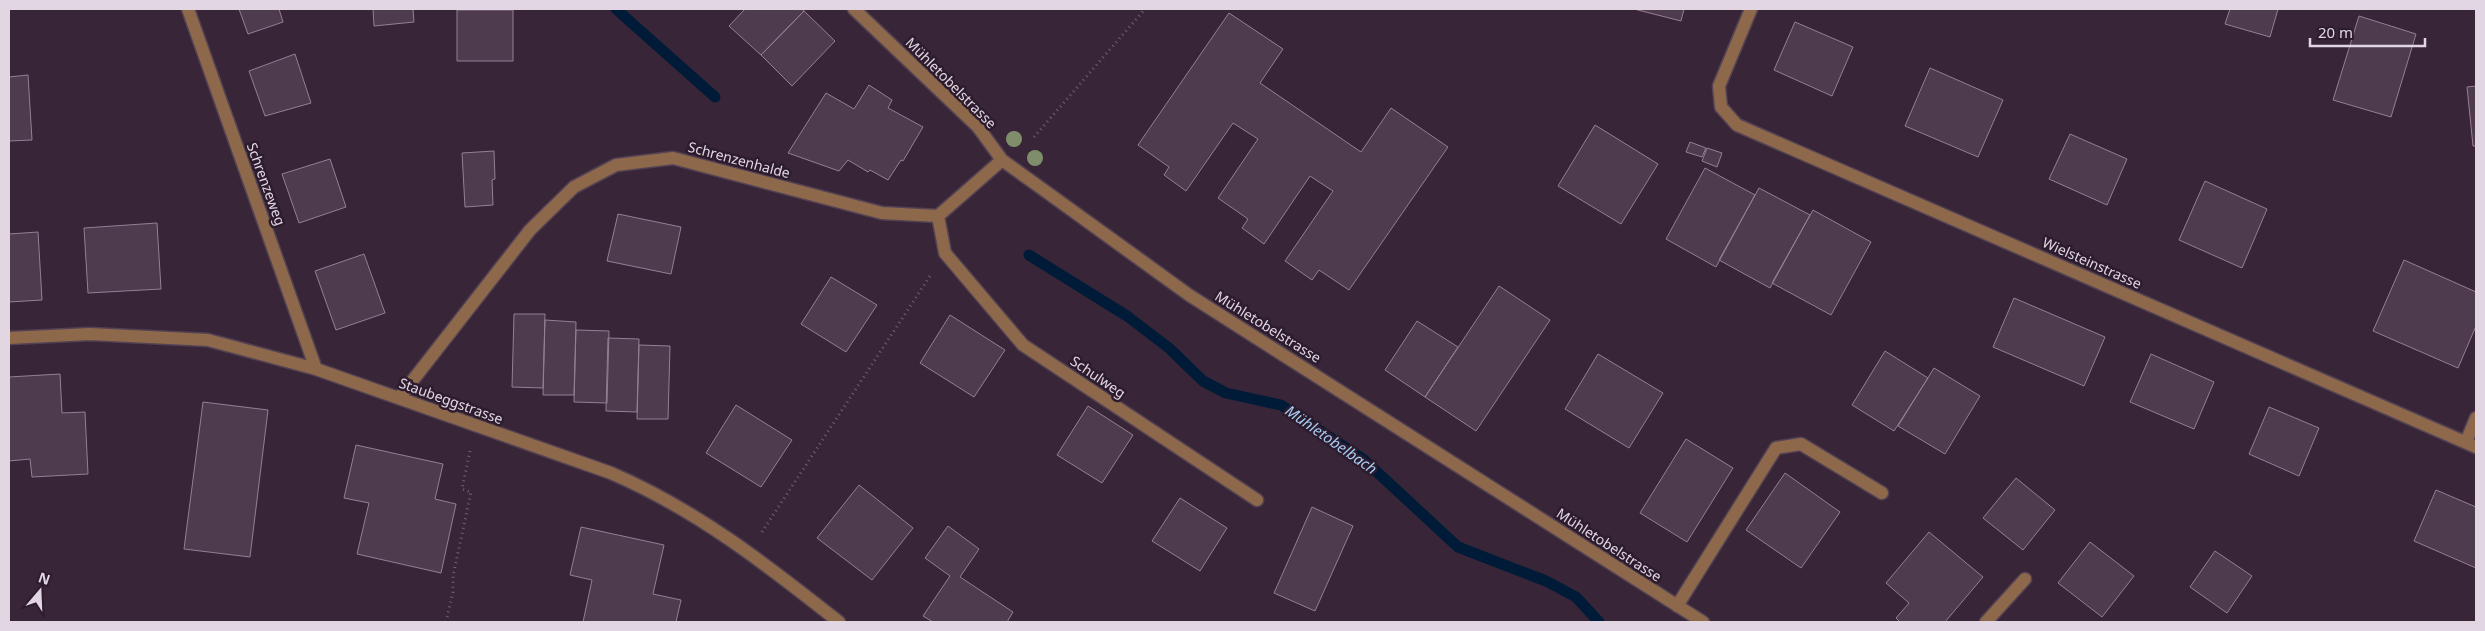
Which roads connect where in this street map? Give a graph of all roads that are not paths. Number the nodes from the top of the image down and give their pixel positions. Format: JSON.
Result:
{"nodes":[{"id":1,"x":188,"y":9,"type":"edge"},
{"id":2,"x":854,"y":9,"type":"edge"},
{"id":3,"x":1751,"y":9,"type":"edge"},
{"id":4,"x":1002,"y":160,"type":"junction"},
{"id":5,"x":938,"y":216,"type":"junction"},
{"id":6,"x":9,"y":338,"type":"edge"},
{"id":7,"x":316,"y":369,"type":"junction"},
{"id":8,"x":399,"y":398,"type":"junction"},
{"id":9,"x":2476,"y":418,"type":"edge"},
{"id":10,"x":2471,"y":445,"type":"edge"},
{"id":11,"x":1882,"y":493,"type":"dead end"},
{"id":12,"x":1256,"y":500,"type":"dead end"},
{"id":13,"x":2025,"y":579,"type":"dead end"},
{"id":14,"x":1677,"y":606,"type":"junction"},
{"id":15,"x":839,"y":622,"type":"edge"},
{"id":16,"x":1703,"y":622,"type":"edge"},
{"id":17,"x":1986,"y":622,"type":"edge"}],
"edges":[{"from":1,"to":7,"type":"street","name":"Schrenzeweg"},
{"from":2,"to":4,"type":"street","name":"Mühletobelstrasse"},
{"from":3,"to":10,"type":"street","name":"Wielsteinstrasse"},
{"from":4,"to":5,"type":"street"},
{"from":4,"to":14,"type":"street","name":"Mühletobelstrasse"},
{"from":5,"to":8,"type":"street","name":"Schrenzenhalde"},
{"from":5,"to":12,"type":"street","name":"Schulweg"},
{"from":6,"to":7,"type":"street","name":"Staubeggstrasse"},
{"from":7,"to":8,"type":"street","name":"Staubeggstrasse"},
{"from":8,"to":15,"type":"street","name":"Staubeggstrasse"},
{"from":9,"to":10,"type":"street"},
{"from":11,"to":14,"type":"street"},
{"from":13,"to":17,"type":"street"},
{"from":14,"to":16,"type":"street","name":"Mühletobelstrasse"}]}
